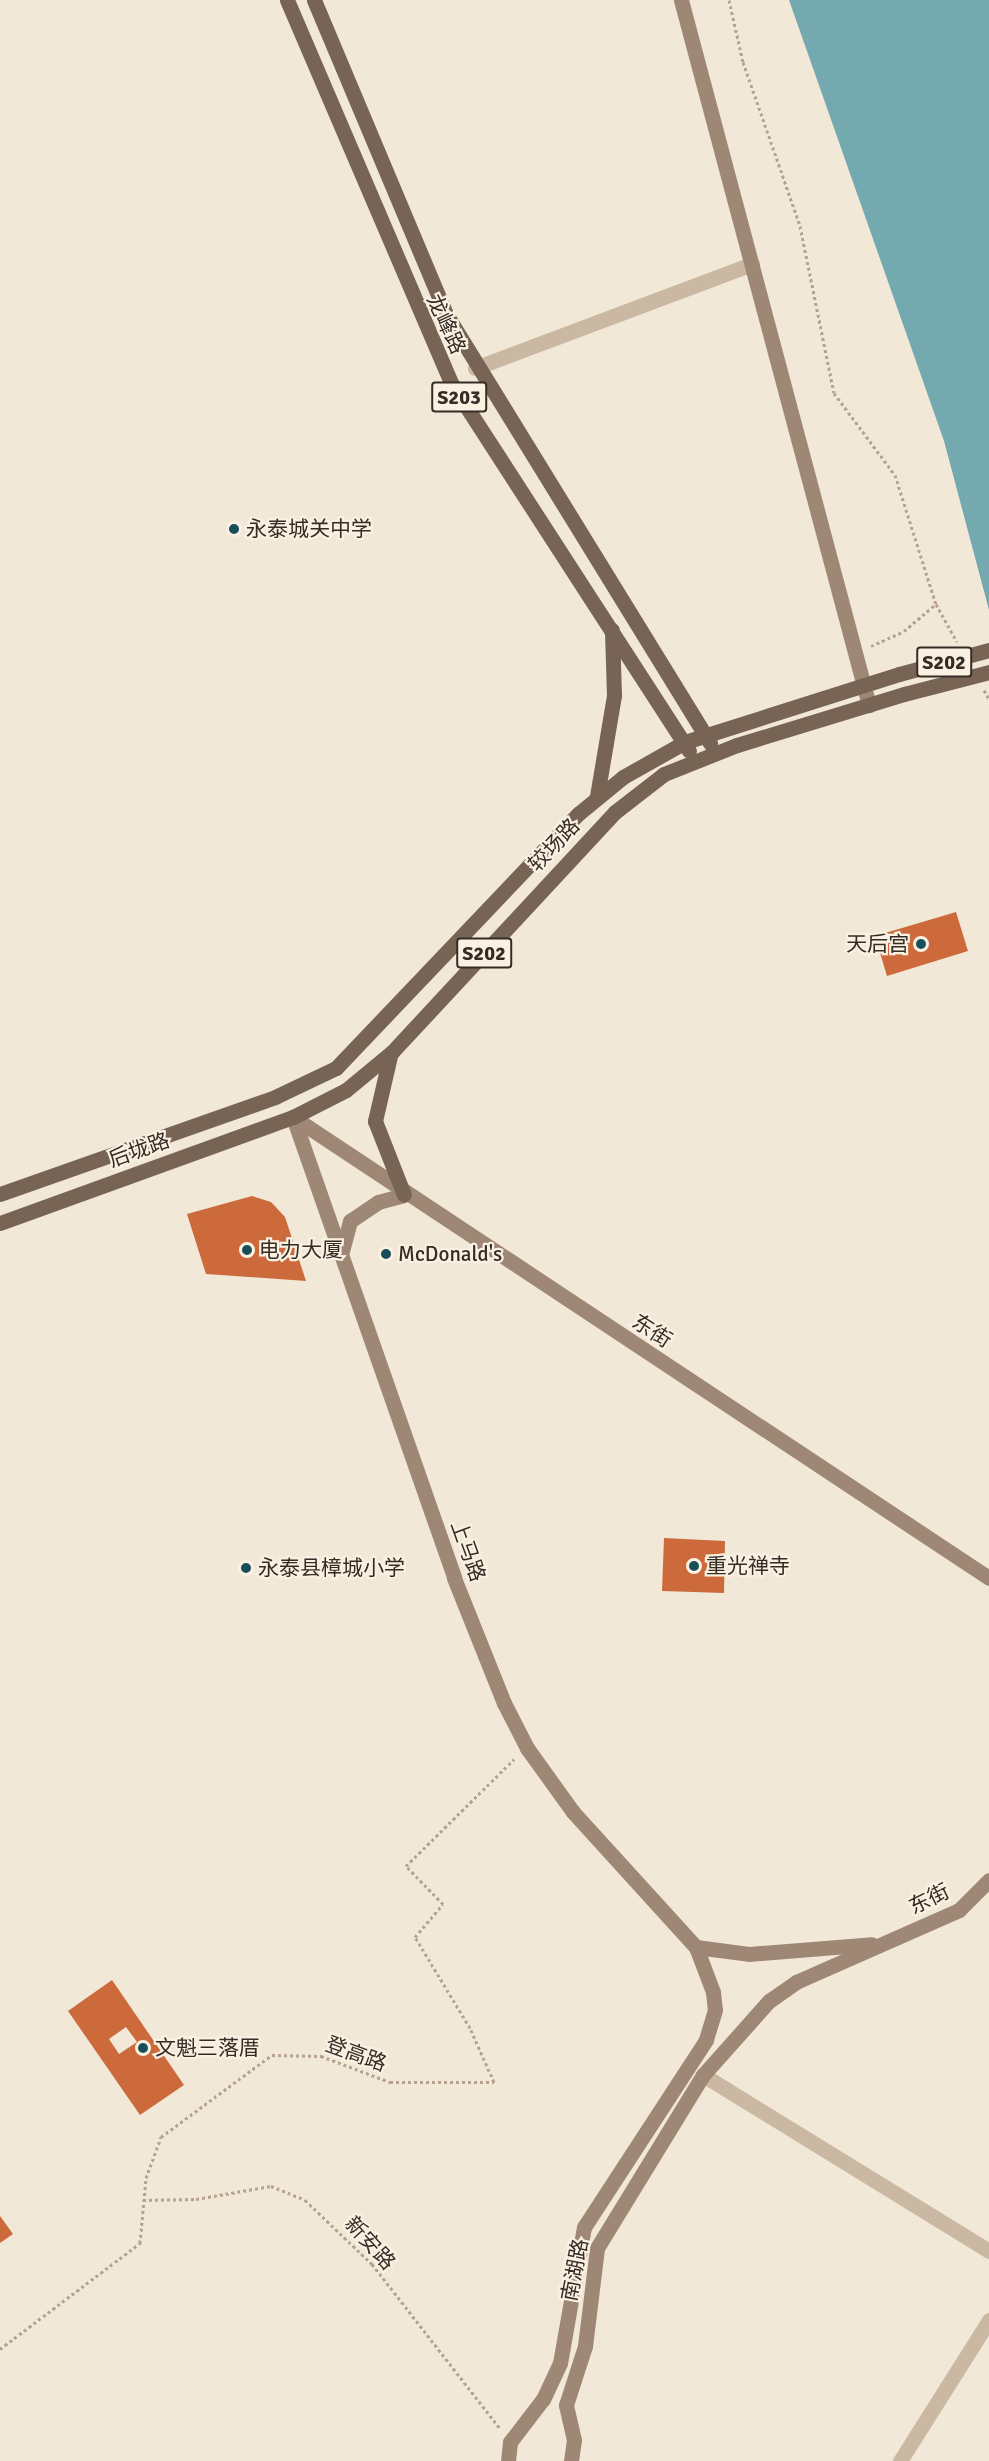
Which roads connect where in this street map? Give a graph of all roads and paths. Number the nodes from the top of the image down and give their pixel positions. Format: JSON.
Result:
{"nodes":[{"id":1,"x":287,"y":0,"type":"edge"},
{"id":2,"x":314,"y":0,"type":"edge"},
{"id":3,"x":681,"y":0,"type":"edge"},
{"id":4,"x":729,"y":0,"type":"edge"},
{"id":5,"x":752,"y":264,"type":"junction"},
{"id":6,"x":475,"y":368,"type":"junction"},
{"id":7,"x":936,"y":604,"type":"junction"},
{"id":8,"x":612,"y":630,"type":"junction"},
{"id":9,"x":989,"y":650,"type":"edge"},
{"id":10,"x":963,"y":651,"type":"dead end"},
{"id":11,"x":855,"y":653,"type":"junction"},
{"id":12,"x":984,"y":676,"type":"edge"},
{"id":13,"x":864,"y":684,"type":"junction"},
{"id":14,"x":989,"y":699,"type":"edge"},
{"id":15,"x":869,"y":705,"type":"junction"},
{"id":16,"x":705,"y":735,"type":"junction"},
{"id":17,"x":685,"y":742,"type":"junction"},
{"id":18,"x":716,"y":753,"type":"junction"},
{"id":19,"x":694,"y":761,"type":"junction"},
{"id":20,"x":597,"y":796,"type":"junction"},
{"id":21,"x":392,"y":1052,"type":"junction"},
{"id":22,"x":285,"y":1093,"type":"junction"},
{"id":23,"x":293,"y":1117,"type":"junction"},
{"id":24,"x":0,"y":1194,"type":"edge"},
{"id":25,"x":404,"y":1195,"type":"junction"},
{"id":26,"x":0,"y":1224,"type":"edge"},
{"id":27,"x":342,"y":1254,"type":"junction"},
{"id":28,"x":989,"y":1578,"type":"edge"},
{"id":29,"x":527,"y":1748,"type":"junction"},
{"id":30,"x":989,"y":1880,"type":"edge"},
{"id":31,"x":878,"y":1944,"type":"junction"},
{"id":32,"x":696,"y":1947,"type":"junction"},
{"id":33,"x":703,"y":2075,"type":"junction"},
{"id":34,"x":143,"y":2199,"type":"junction"},
{"id":35,"x":989,"y":2250,"type":"edge"},
{"id":36,"x":989,"y":2320,"type":"edge"},
{"id":37,"x":0,"y":2349,"type":"edge"},
{"id":38,"x":510,"y":2442,"type":"junction"},
{"id":39,"x":508,"y":2460,"type":"edge"},
{"id":40,"x":571,"y":2461,"type":"edge"},
{"id":41,"x":900,"y":2461,"type":"edge"}],
"edges":[{"from":1,"to":8,"type":"main road","name":"龙峰路","number":"S203"},
{"from":2,"to":6,"type":"main road","name":"龙峰路","number":"S203"},
{"from":3,"to":5,"type":"street"},
{"from":4,"to":7,"type":"path"},
{"from":5,"to":6,"type":"street"},
{"from":5,"to":11,"type":"street"},
{"from":6,"to":16,"type":"main road","name":"龙峰路","number":"S203"},
{"from":7,"to":10,"type":"path"},
{"from":7,"to":11,"type":"path"},
{"from":8,"to":17,"type":"main road","name":"龙峰路","number":"S203"},
{"from":8,"to":20,"type":"main road"},
{"from":9,"to":13,"type":"main road","name":"较场路","number":"S202","bridge":true},
{"from":11,"to":13,"type":"street"},
{"from":12,"to":14,"type":"path"},
{"from":12,"to":15,"type":"main road","name":"较场路","number":"S202","bridge":true},
{"from":13,"to":15,"type":"street"},
{"from":13,"to":16,"type":"main road","name":"较场路","number":"S202"},
{"from":15,"to":18,"type":"main road","name":"较场路","number":"S202"},
{"from":16,"to":17,"type":"main road","name":"较场路","number":"S202"},
{"from":16,"to":18,"type":"main road","name":"龙峰路","number":"S203"},
{"from":17,"to":19,"type":"main road","name":"龙峰路","number":"S203"},
{"from":17,"to":20,"type":"main road","name":"较场路","number":"S202"},
{"from":18,"to":19,"type":"main road","name":"较场路","number":"S202"},
{"from":19,"to":21,"type":"main road","name":"较场路","number":"S202"},
{"from":20,"to":22,"type":"main road","name":"较场路","number":"S202"},
{"from":21,"to":23,"type":"main road","name":"较场路","number":"S202"},
{"from":21,"to":25,"type":"main road"},
{"from":22,"to":23,"type":"main road"},
{"from":22,"to":24,"type":"main road","name":"后垅路","number":"S202"},
{"from":23,"to":25,"type":"street","name":"东街"},
{"from":23,"to":26,"type":"main road","name":"后垅路","number":"S202"},
{"from":23,"to":27,"type":"street","name":"上马路"},
{"from":25,"to":27,"type":"street"},
{"from":25,"to":28,"type":"street","name":"东街"},
{"from":27,"to":29,"type":"street","name":"上马路"},
{"from":29,"to":32,"type":"street","name":"上马路"},
{"from":29,"to":34,"type":"path","name":"登高路"},
{"from":30,"to":31,"type":"street","name":"东街"},
{"from":31,"to":32,"type":"street"},
{"from":31,"to":33,"type":"street","name":"南湖路"},
{"from":32,"to":38,"type":"street"},
{"from":33,"to":35,"type":"street"},
{"from":33,"to":40,"type":"street","name":"南湖路"},
{"from":34,"to":37,"type":"path","name":"登高路"},
{"from":34,"to":38,"type":"path","name":"新安路"},
{"from":36,"to":41,"type":"street"},
{"from":38,"to":39,"type":"street"}]}
